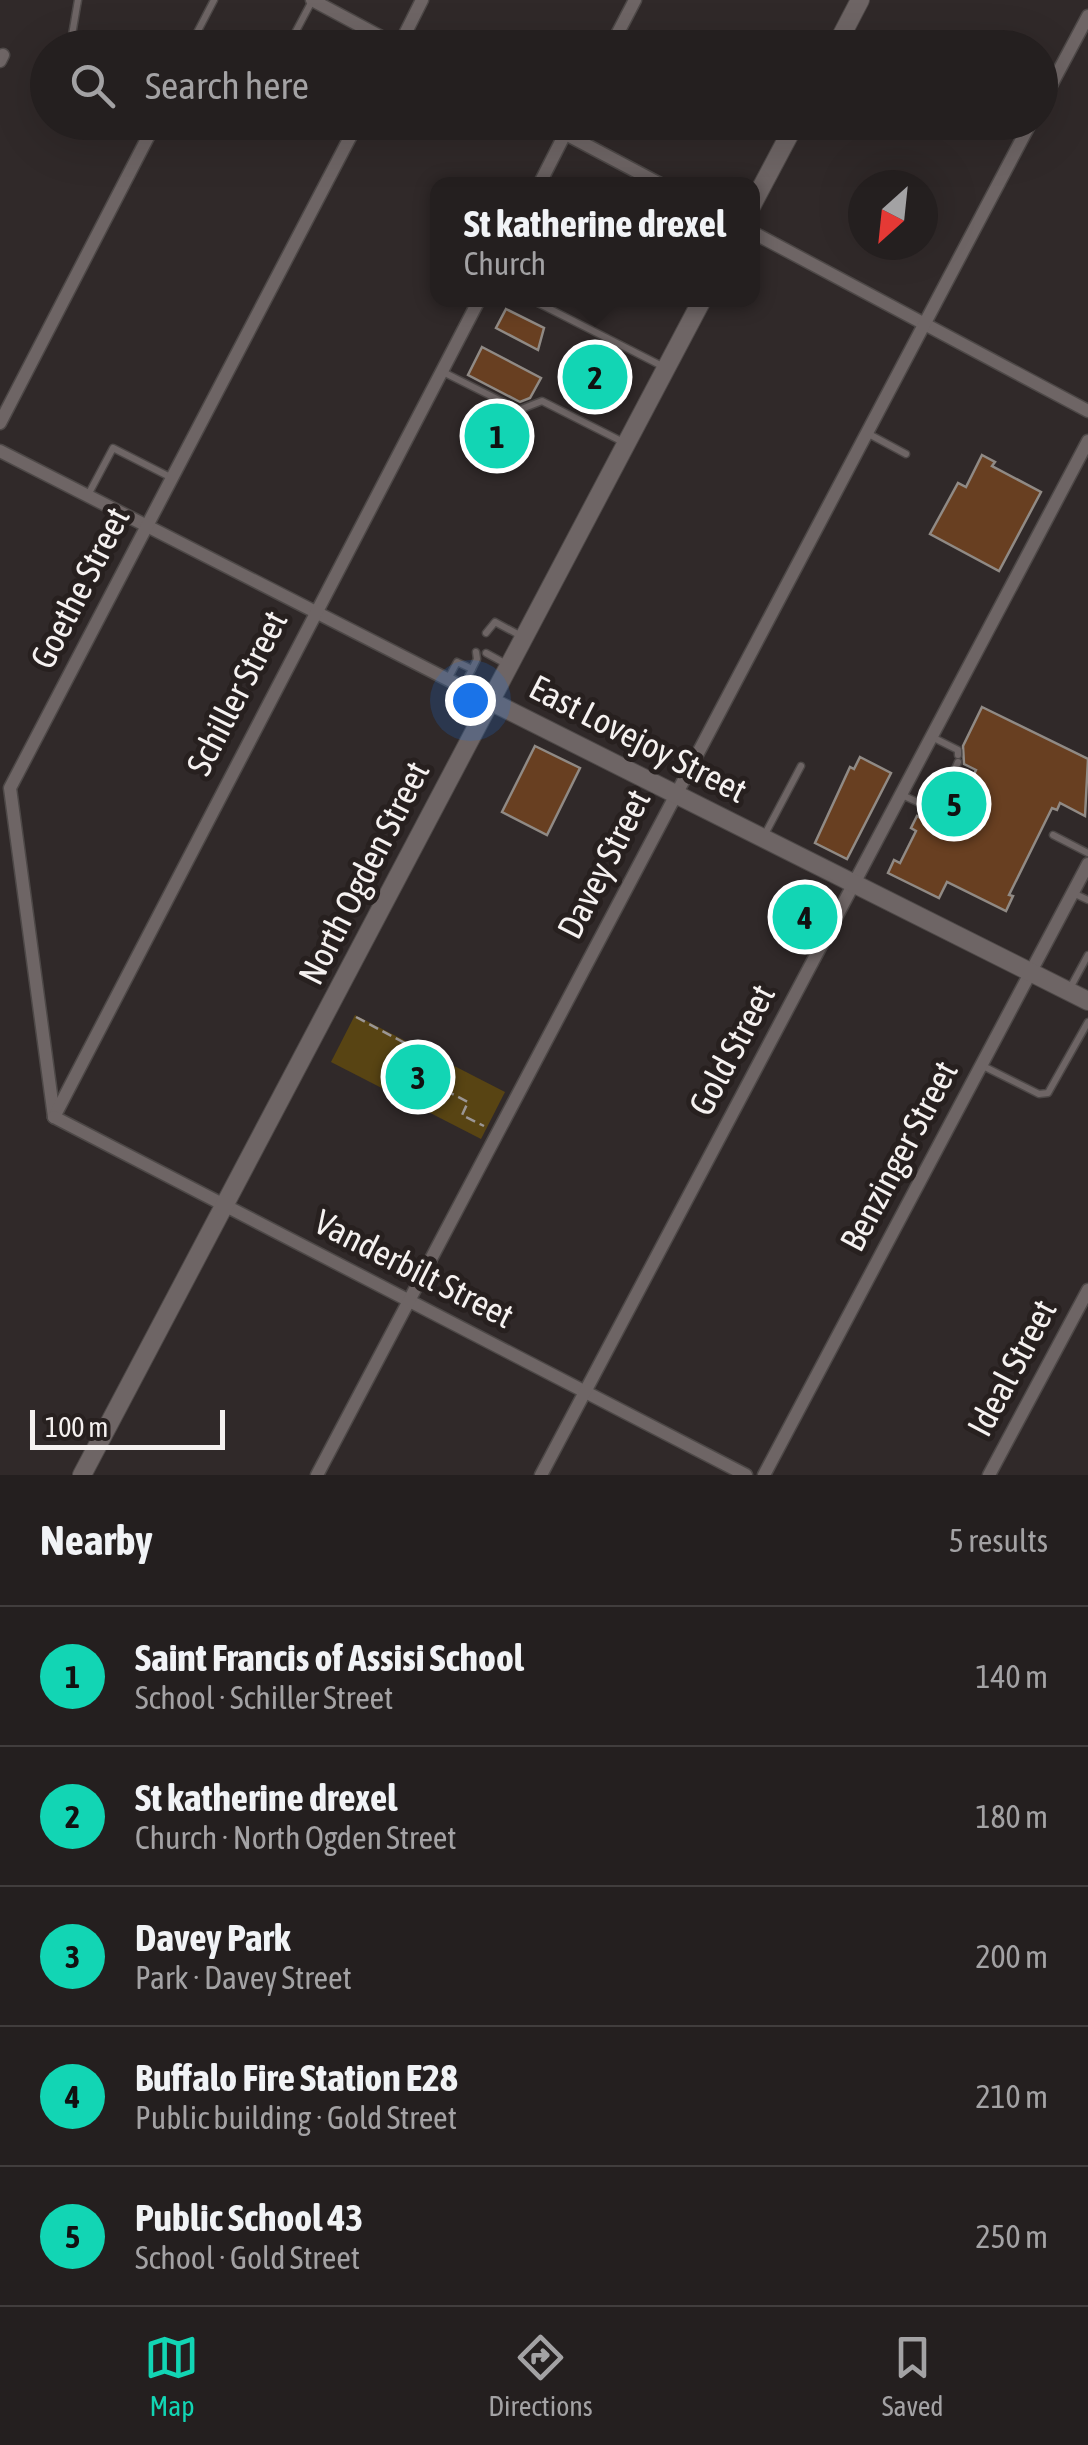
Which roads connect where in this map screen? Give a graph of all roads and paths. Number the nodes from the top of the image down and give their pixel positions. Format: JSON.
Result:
{"nodes":[{"id":1,"x":78,"y":0,"type":"edge"},
{"id":2,"x":214,"y":0,"type":"edge"},
{"id":3,"x":312,"y":0,"type":"edge"},
{"id":4,"x":422,"y":0,"type":"edge"},
{"id":5,"x":636,"y":0,"type":"edge"},
{"id":6,"x":859,"y":2,"type":"edge"},
{"id":7,"x":1088,"y":16,"type":"edge"},
{"id":8,"x":73,"y":30,"type":"edge"},
{"id":9,"x":198,"y":30,"type":"edge"},
{"id":10,"x":296,"y":30,"type":"edge"},
{"id":11,"x":372,"y":30,"type":"edge"},
{"id":12,"x":410,"y":30,"type":"edge"},
{"id":13,"x":620,"y":30,"type":"edge"},
{"id":14,"x":844,"y":30,"type":"edge"},
{"id":15,"x":1058,"y":72,"type":"edge"},
{"id":16,"x":146,"y":140,"type":"edge"},
{"id":17,"x":349,"y":140,"type":"edge"},
{"id":18,"x":562,"y":140,"type":"edge"},
{"id":19,"x":588,"y":140,"type":"edge"},
{"id":20,"x":786,"y":140,"type":"edge"},
{"id":21,"x":1022,"y":140,"type":"edge"},
{"id":22,"x":543,"y":177,"type":"edge"},
{"id":23,"x":650,"y":177,"type":"edge"},
{"id":24,"x":760,"y":190,"type":"edge"},
{"id":25,"x":760,"y":236,"type":"edge"},
{"id":26,"x":475,"y":307,"type":"edge"},
{"id":27,"x":546,"y":307,"type":"edge"},
{"id":28,"x":698,"y":307,"type":"edge"},
{"id":29,"x":924,"y":324,"type":"junction"},
{"id":30,"x":665,"y":367,"type":"junction"},
{"id":31,"x":440,"y":371,"type":"junction"},
{"id":32,"x":1088,"y":411,"type":"edge"},
{"id":33,"x":0,"y":423,"type":"edge"},
{"id":34,"x":866,"y":433,"type":"junction"},
{"id":35,"x":1088,"y":441,"type":"edge"},
{"id":36,"x":626,"y":443,"type":"junction"},
{"id":37,"x":0,"y":451,"type":"edge"},
{"id":38,"x":906,"y":454,"type":"dead end"},
{"id":39,"x":171,"y":478,"type":"junction"},
{"id":40,"x":88,"y":496,"type":"junction"},
{"id":41,"x":145,"y":526,"type":"junction"},
{"id":42,"x":313,"y":611,"type":"junction"},
{"id":43,"x":490,"y":633,"type":"dead end"},
{"id":44,"x":524,"y":638,"type":"junction"},
{"id":45,"x":509,"y":666,"type":"junction"},
{"id":46,"x":472,"y":670,"type":"junction"},
{"id":47,"x":448,"y":679,"type":"junction"},
{"id":48,"x":463,"y":687,"type":"junction"},
{"id":49,"x":490,"y":700,"type":"junction"},
{"id":50,"x":931,"y":736,"type":"junction"},
{"id":51,"x":801,"y":766,"type":"dead end"},
{"id":52,"x":674,"y":794,"type":"junction"},
{"id":53,"x":900,"y":794,"type":"junction"},
{"id":54,"x":1053,"y":835,"type":"dead end"},
{"id":55,"x":763,"y":838,"type":"junction"},
{"id":56,"x":1088,"y":853,"type":"edge"},
{"id":57,"x":1088,"y":864,"type":"edge"},
{"id":58,"x":853,"y":883,"type":"junction"},
{"id":59,"x":1073,"y":892,"type":"junction"},
{"id":60,"x":1088,"y":900,"type":"edge"},
{"id":61,"x":1088,"y":955,"type":"edge"},
{"id":62,"x":1031,"y":972,"type":"junction"},
{"id":63,"x":1068,"y":992,"type":"junction"},
{"id":64,"x":1088,"y":1002,"type":"edge"},
{"id":65,"x":356,"y":1017,"type":"dead end"},
{"id":66,"x":1088,"y":1022,"type":"edge"},
{"id":67,"x":981,"y":1066,"type":"junction"},
{"id":68,"x":54,"y":1117,"type":"junction"},
{"id":69,"x":486,"y":1126,"type":"dead end"},
{"id":70,"x":225,"y":1206,"type":"junction"},
{"id":71,"x":1088,"y":1290,"type":"edge"},
{"id":72,"x":411,"y":1301,"type":"junction"},
{"id":73,"x":586,"y":1392,"type":"junction"},
{"id":74,"x":82,"y":1475,"type":"edge"},
{"id":75,"x":317,"y":1475,"type":"edge"},
{"id":76,"x":541,"y":1475,"type":"edge"},
{"id":77,"x":746,"y":1475,"type":"edge"},
{"id":78,"x":764,"y":1475,"type":"edge"},
{"id":79,"x":989,"y":1475,"type":"edge"}],
"edges":[{"from":1,"to":8,"type":"lane"},
{"from":2,"to":9,"type":"lane"},
{"from":3,"to":10,"type":"lane"},
{"from":3,"to":11,"type":"street"},
{"from":4,"to":12,"type":"street"},
{"from":5,"to":13,"type":"street"},
{"from":6,"to":14,"type":"street"},
{"from":7,"to":15,"type":"street"},
{"from":16,"to":33,"type":"street"},
{"from":17,"to":39,"type":"street","name":"Goethe Street"},
{"from":18,"to":22,"type":"street"},
{"from":19,"to":23,"type":"street"},
{"from":20,"to":24,"type":"street"},
{"from":21,"to":29,"type":"street","name":"Davey Street"},
{"from":25,"to":29,"type":"street"},
{"from":26,"to":31,"type":"street","name":"Schiller Street"},
{"from":27,"to":30,"type":"lane"},
{"from":28,"to":30,"type":"street","name":"North Ogden Street"},
{"from":29,"to":32,"type":"street"},
{"from":29,"to":34,"type":"street","name":"Davey Street"},
{"from":30,"to":36,"type":"street","name":"North Ogden Street"},
{"from":31,"to":36,"type":"lane"},
{"from":31,"to":42,"type":"street","name":"Schiller Street"},
{"from":34,"to":38,"type":"lane"},
{"from":34,"to":52,"type":"street","name":"Davey Street"},
{"from":35,"to":50,"type":"street","name":"Gold Street"},
{"from":36,"to":44,"type":"street","name":"North Ogden Street"},
{"from":37,"to":40,"type":"street","name":"East Lovejoy Street"},
{"from":39,"to":40,"type":"lane"},
{"from":39,"to":41,"type":"street","name":"Goethe Street"},
{"from":40,"to":41,"type":"street","name":"East Lovejoy Street"},
{"from":41,"to":42,"type":"street","name":"East Lovejoy Street"},
{"from":41,"to":68,"type":"street","name":"Goethe Street"},
{"from":42,"to":47,"type":"street","name":"East Lovejoy Street"},
{"from":42,"to":68,"type":"street","name":"Schiller Street"},
{"from":43,"to":44,"type":"lane"},
{"from":44,"to":45,"type":"street","name":"North Ogden Street"},
{"from":45,"to":46,"type":"lane"},
{"from":45,"to":49,"type":"street","name":"North Ogden Street"},
{"from":46,"to":47,"type":"lane"},
{"from":46,"to":48,"type":"lane"},
{"from":47,"to":48,"type":"street","name":"East Lovejoy Street"},
{"from":48,"to":49,"type":"street","name":"East Lovejoy Street"},
{"from":49,"to":52,"type":"street","name":"East Lovejoy Street"},
{"from":49,"to":70,"type":"street","name":"North Ogden Street"},
{"from":50,"to":53,"type":"street","name":"Gold Street"},
{"from":50,"to":53,"type":"lane"},
{"from":51,"to":55,"type":"lane"},
{"from":52,"to":55,"type":"street","name":"East Lovejoy Street"},
{"from":52,"to":72,"type":"street","name":"Davey Street"},
{"from":53,"to":58,"type":"street","name":"Gold Street"},
{"from":54,"to":56,"type":"lane"},
{"from":55,"to":58,"type":"street","name":"East Lovejoy Street"},
{"from":57,"to":59,"type":"street","name":"Benzinger Street"},
{"from":58,"to":62,"type":"street","name":"East Lovejoy Street"},
{"from":58,"to":73,"type":"street","name":"Gold Street"},
{"from":59,"to":60,"type":"lane"},
{"from":59,"to":62,"type":"street","name":"Benzinger Street"},
{"from":61,"to":63,"type":"lane"},
{"from":62,"to":63,"type":"street","name":"East Lovejoy Street"},
{"from":62,"to":67,"type":"street","name":"Benzinger Street"},
{"from":63,"to":64,"type":"street","name":"East Lovejoy Street"},
{"from":65,"to":69,"type":"path"},
{"from":66,"to":67,"type":"lane"},
{"from":67,"to":78,"type":"street","name":"Benzinger Street"},
{"from":68,"to":70,"type":"street","name":"Vanderbilt Street"},
{"from":70,"to":72,"type":"street","name":"Vanderbilt Street"},
{"from":70,"to":74,"type":"street","name":"North Ogden Street"},
{"from":71,"to":79,"type":"street","name":"Ideal Street"},
{"from":72,"to":73,"type":"street","name":"Vanderbilt Street"},
{"from":72,"to":75,"type":"street","name":"Davey Street"},
{"from":73,"to":76,"type":"street","name":"Gold Street"},
{"from":73,"to":77,"type":"street","name":"Vanderbilt Street"}]}
